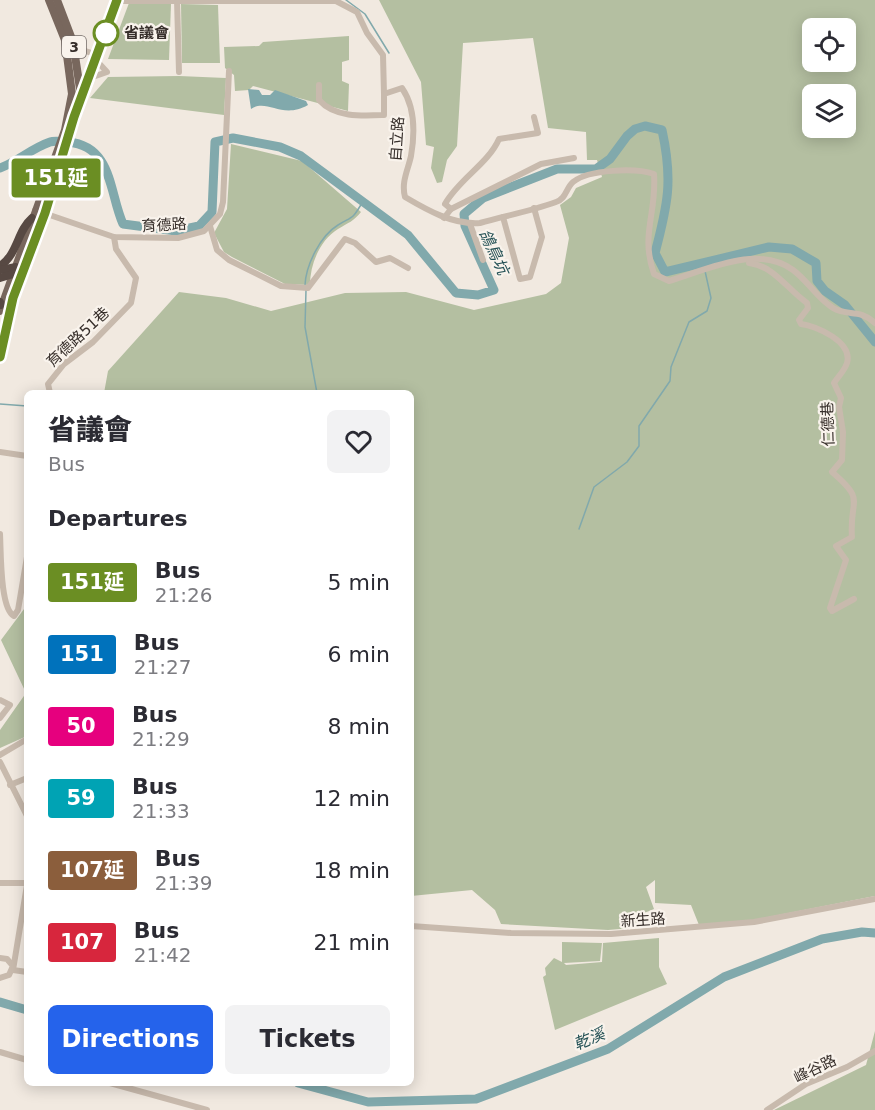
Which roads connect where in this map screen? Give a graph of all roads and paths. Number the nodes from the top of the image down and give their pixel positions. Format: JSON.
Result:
{"nodes":[{"id":1,"x":49,"y":0,"type":"edge"},
{"id":2,"x":57,"y":0,"type":"edge"},
{"id":3,"x":116,"y":1,"type":"edge"},
{"id":4,"x":177,"y":1,"type":"edge"},
{"id":5,"x":298,"y":1,"type":"edge"},
{"id":6,"x":73,"y":42,"type":"junction"},
{"id":7,"x":97,"y":58,"type":"junction"},
{"id":8,"x":229,"y":71,"type":"dead end"},
{"id":9,"x":179,"y":72,"type":"dead end"},
{"id":10,"x":87,"y":79,"type":"junction"},
{"id":11,"x":319,"y":85,"type":"dead end"},
{"id":12,"x":72,"y":94,"type":"junction"},
{"id":13,"x":384,"y":94,"type":"junction"},
{"id":14,"x":81,"y":96,"type":"junction"},
{"id":15,"x":534,"y":117,"type":"dead end"},
{"id":16,"x":67,"y":134,"type":"junction"},
{"id":17,"x":62,"y":148,"type":"junction"},
{"id":18,"x":574,"y":158,"type":"dead end"},
{"id":19,"x":534,"y":208,"type":"junction"},
{"id":20,"x":451,"y":209,"type":"junction"},
{"id":21,"x":45,"y":213,"type":"junction"},
{"id":22,"x":34,"y":214,"type":"junction"},
{"id":23,"x":503,"y":217,"type":"junction"},
{"id":24,"x":446,"y":218,"type":"junction"},
{"id":25,"x":468,"y":223,"type":"junction"},
{"id":26,"x":210,"y":226,"type":"junction"},
{"id":27,"x":114,"y":237,"type":"junction"},
{"id":28,"x":483,"y":260,"type":"dead end"},
{"id":29,"x":736,"y":262,"type":"junction"},
{"id":30,"x":0,"y":268,"type":"edge"},
{"id":31,"x":408,"y":268,"type":"dead end"},
{"id":32,"x":17,"y":271,"type":"junction"},
{"id":33,"x":0,"y":278,"type":"edge"},
{"id":34,"x":0,"y":306,"type":"edge"},
{"id":35,"x":875,"y":323,"type":"edge"},
{"id":36,"x":0,"y":357,"type":"edge"},
{"id":37,"x":49,"y":390,"type":"edge"},
{"id":38,"x":0,"y":452,"type":"edge"},
{"id":39,"x":24,"y":456,"type":"edge"},
{"id":40,"x":0,"y":534,"type":"edge"},
{"id":41,"x":24,"y":575,"type":"edge"},
{"id":42,"x":854,"y":599,"type":"dead end"},
{"id":43,"x":0,"y":699,"type":"edge"},
{"id":44,"x":0,"y":718,"type":"edge"},
{"id":45,"x":24,"y":741,"type":"edge"},
{"id":46,"x":0,"y":755,"type":"edge"},
{"id":47,"x":0,"y":762,"type":"edge"},
{"id":48,"x":2,"y":774,"type":"edge"},
{"id":49,"x":24,"y":779,"type":"edge"},
{"id":50,"x":10,"y":785,"type":"junction"},
{"id":51,"x":24,"y":810,"type":"edge"},
{"id":52,"x":0,"y":883,"type":"edge"},
{"id":53,"x":24,"y":884,"type":"edge"},
{"id":54,"x":875,"y":899,"type":"edge"},
{"id":55,"x":24,"y":910,"type":"edge"},
{"id":56,"x":414,"y":926,"type":"edge"},
{"id":57,"x":19,"y":932,"type":"junction"},
{"id":58,"x":24,"y":933,"type":"edge"},
{"id":59,"x":0,"y":958,"type":"edge"},
{"id":60,"x":13,"y":970,"type":"junction"},
{"id":61,"x":24,"y":972,"type":"edge"},
{"id":62,"x":0,"y":978,"type":"edge"},
{"id":63,"x":875,"y":1051,"type":"edge"},
{"id":64,"x":0,"y":1052,"type":"edge"},
{"id":65,"x":24,"y":1059,"type":"edge"},
{"id":66,"x":121,"y":1086,"type":"edge"},
{"id":67,"x":207,"y":1110,"type":"edge"},
{"id":68,"x":767,"y":1110,"type":"edge"}],
"edges":[{"from":1,"to":12,"type":"main road","number":"3"},
{"from":2,"to":6,"type":"main road","number":"3"},
{"from":3,"to":4,"type":"street"},
{"from":3,"to":7,"type":"street"},
{"from":4,"to":5,"type":"street"},
{"from":4,"to":9,"type":"street"},
{"from":5,"to":13,"type":"street"},
{"from":6,"to":7,"type":"street"},
{"from":6,"to":14,"type":"main road","number":"3"},
{"from":7,"to":10,"type":"street"},
{"from":7,"to":10,"type":"street"},
{"from":8,"to":26,"type":"street"},
{"from":10,"to":14,"type":"street"},
{"from":11,"to":13,"type":"street","name":"自立路"},
{"from":12,"to":14,"type":"street"},
{"from":12,"to":16,"type":"main road","number":"3"},
{"from":13,"to":24,"type":"street","name":"自立路"},
{"from":14,"to":16,"type":"main road","number":"3"},
{"from":15,"to":20,"type":"street"},
{"from":16,"to":17,"type":"main road","number":"3"},
{"from":17,"to":21,"type":"main road","number":"3"},
{"from":17,"to":22,"type":"main road","number":"3"},
{"from":18,"to":20,"type":"street"},
{"from":19,"to":23,"type":"street","name":"仁德巷"},
{"from":19,"to":23,"type":"street"},
{"from":19,"to":29,"type":"street","name":"仁德巷"},
{"from":20,"to":24,"type":"street"},
{"from":21,"to":22,"type":"street","name":"育德路"},
{"from":21,"to":27,"type":"street","name":"育德路"},
{"from":21,"to":32,"type":"main road","number":"3"},
{"from":22,"to":30,"type":"highway"},
{"from":22,"to":32,"type":"main road","number":"3"},
{"from":23,"to":25,"type":"street","name":"仁德巷"},
{"from":24,"to":25,"type":"street"},
{"from":25,"to":28,"type":"street"},
{"from":26,"to":27,"type":"street","name":"育德路"},
{"from":26,"to":31,"type":"street"},
{"from":27,"to":37,"type":"street","name":"育德路51巷"},
{"from":29,"to":35,"type":"street","name":"仁德巷"},
{"from":29,"to":42,"type":"street","name":"仁德巷"},
{"from":30,"to":32,"type":"highway"},
{"from":32,"to":33,"type":"highway"},
{"from":32,"to":34,"type":"main road","number":"3"},
{"from":32,"to":36,"type":"main road","number":"3"},
{"from":38,"to":39,"type":"street"},
{"from":40,"to":41,"type":"street"},
{"from":43,"to":44,"type":"street"},
{"from":45,"to":46,"type":"street"},
{"from":47,"to":48,"type":"street"},
{"from":48,"to":50,"type":"street"},
{"from":49,"to":50,"type":"street"},
{"from":50,"to":51,"type":"street"},
{"from":52,"to":53,"type":"street"},
{"from":54,"to":56,"type":"street","name":"新生路"},
{"from":55,"to":57,"type":"street"},
{"from":57,"to":58,"type":"street"},
{"from":57,"to":60,"type":"street"},
{"from":59,"to":60,"type":"street"},
{"from":60,"to":61,"type":"street"},
{"from":60,"to":62,"type":"street"},
{"from":63,"to":68,"type":"street","name":"峰谷路"},
{"from":64,"to":65,"type":"street"},
{"from":66,"to":67,"type":"street"}]}
